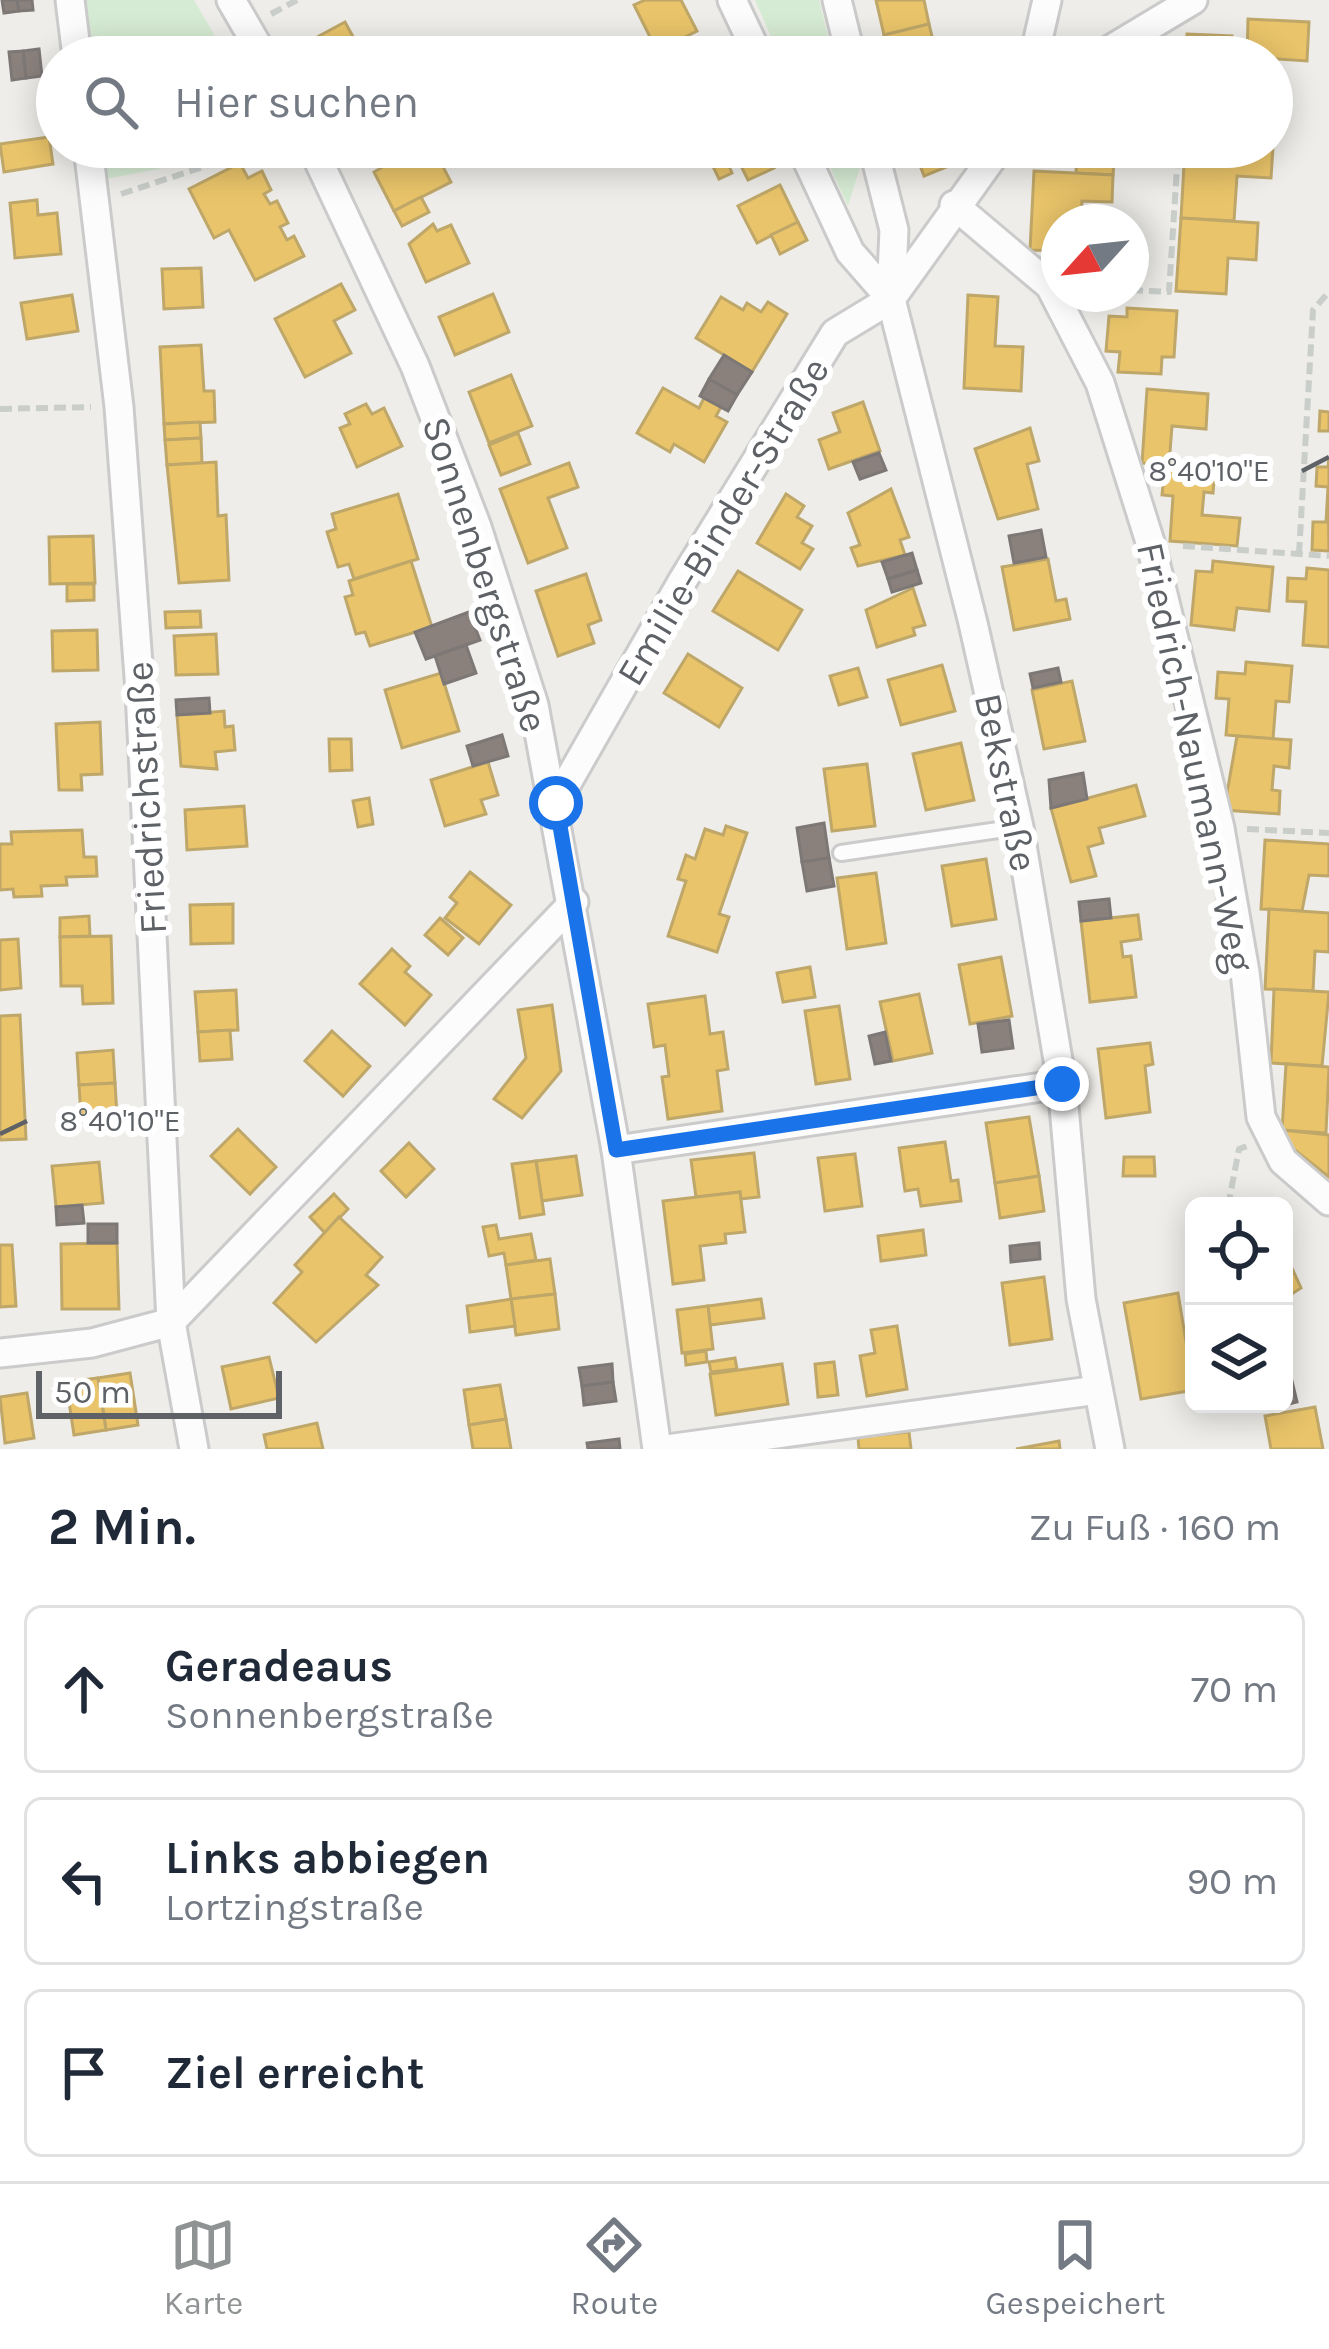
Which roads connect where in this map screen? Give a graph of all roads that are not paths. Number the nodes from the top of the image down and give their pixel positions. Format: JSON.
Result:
{"nodes":[{"id":1,"x":70,"y":0,"type":"edge"},
{"id":2,"x":231,"y":0,"type":"edge"},
{"id":3,"x":732,"y":0,"type":"edge"},
{"id":4,"x":836,"y":0,"type":"edge"},
{"id":5,"x":1047,"y":0,"type":"edge"},
{"id":6,"x":1193,"y":0,"type":"edge"},
{"id":7,"x":74,"y":36,"type":"edge"},
{"id":8,"x":252,"y":36,"type":"edge"},
{"id":9,"x":749,"y":36,"type":"edge"},
{"id":10,"x":845,"y":36,"type":"edge"},
{"id":11,"x":1039,"y":36,"type":"edge"},
{"id":12,"x":1133,"y":36,"type":"edge"},
{"id":13,"x":91,"y":168,"type":"edge"},
{"id":14,"x":322,"y":168,"type":"edge"},
{"id":15,"x":811,"y":168,"type":"edge"},
{"id":16,"x":878,"y":168,"type":"edge"},
{"id":17,"x":983,"y":168,"type":"edge"},
{"id":18,"x":954,"y":205,"type":"junction"},
{"id":19,"x":891,"y":299,"type":"junction"},
{"id":20,"x":556,"y":803,"type":"junction"},
{"id":21,"x":1019,"y":827,"type":"junction"},
{"id":22,"x":841,"y":853,"type":"dead end"},
{"id":23,"x":574,"y":902,"type":"junction"},
{"id":24,"x":1062,"y":1084,"type":"junction"},
{"id":25,"x":616,"y":1150,"type":"junction"},
{"id":26,"x":1329,"y":1201,"type":"edge"},
{"id":27,"x":171,"y":1322,"type":"junction"},
{"id":28,"x":0,"y":1353,"type":"edge"},
{"id":29,"x":1098,"y":1390,"type":"junction"},
{"id":30,"x":194,"y":1449,"type":"edge"},
{"id":31,"x":657,"y":1449,"type":"edge"},
{"id":32,"x":667,"y":1449,"type":"edge"},
{"id":33,"x":1110,"y":1449,"type":"edge"}],
"edges":[{"from":1,"to":7,"type":"street"},
{"from":2,"to":8,"type":"street"},
{"from":3,"to":9,"type":"street"},
{"from":4,"to":10,"type":"street"},
{"from":5,"to":11,"type":"street"},
{"from":6,"to":12,"type":"street"},
{"from":13,"to":27,"type":"street","name":"Friedrichstraße"},
{"from":14,"to":20,"type":"street","name":"Sonnenbergstraße"},
{"from":15,"to":19,"type":"street","name":"Bekstraße"},
{"from":16,"to":19,"type":"street"},
{"from":17,"to":18,"type":"street","name":"Emilie-Binder-Straße"},
{"from":18,"to":19,"type":"street","name":"Emilie-Binder-Straße"},
{"from":18,"to":26,"type":"street","name":"Friedrich-Naumann-Weg"},
{"from":19,"to":20,"type":"street","name":"Emilie-Binder-Straße"},
{"from":19,"to":21,"type":"street","name":"Bekstraße"},
{"from":20,"to":23,"type":"street","name":"Sonnenbergstraße"},
{"from":21,"to":22,"type":"lane"},
{"from":21,"to":24,"type":"street","name":"Bekstraße"},
{"from":23,"to":25,"type":"street","name":"Sonnenbergstraße"},
{"from":23,"to":27,"type":"street"},
{"from":24,"to":25,"type":"street"},
{"from":24,"to":29,"type":"street","name":"Bekstraße"},
{"from":25,"to":31,"type":"street","name":"Sonnenbergstraße"},
{"from":27,"to":28,"type":"street"},
{"from":27,"to":30,"type":"street","name":"Friedrichstraße"},
{"from":29,"to":32,"type":"street"},
{"from":29,"to":33,"type":"street","name":"Bekstraße"}]}
